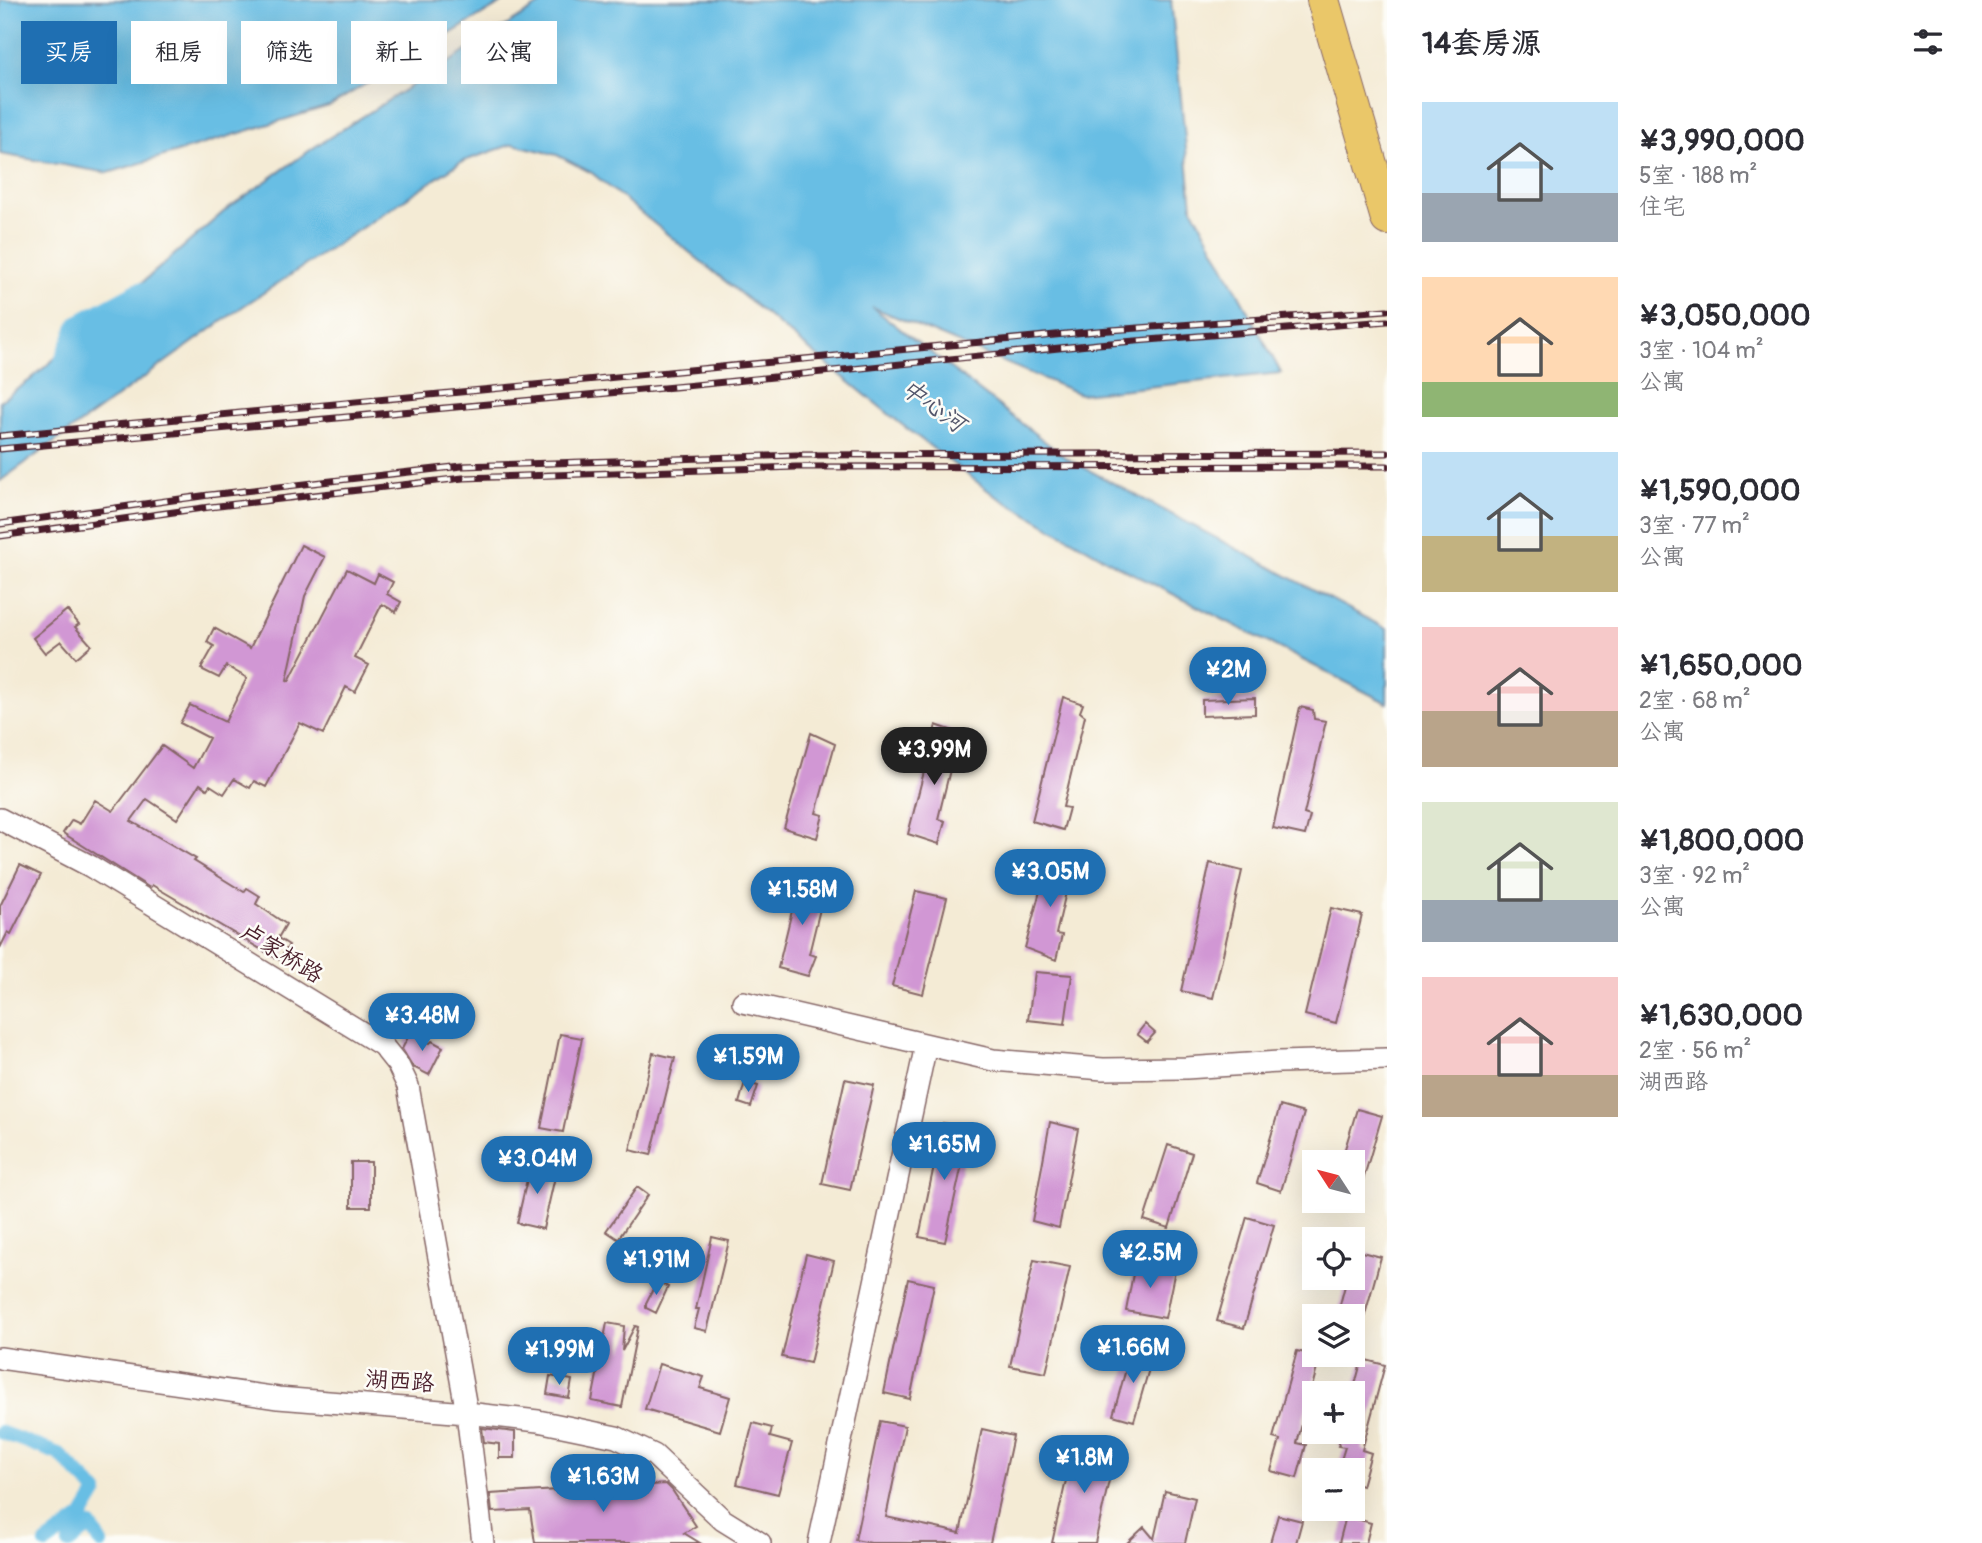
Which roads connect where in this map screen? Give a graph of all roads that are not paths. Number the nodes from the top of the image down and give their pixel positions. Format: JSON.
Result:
{"nodes":[{"id":1,"x":1323,"y":0,"type":"edge"},
{"id":2,"x":1338,"y":0,"type":"edge"},
{"id":3,"x":1387,"y":174,"type":"edge"},
{"id":4,"x":1387,"y":219,"type":"edge"},
{"id":5,"x":0,"y":819,"type":"edge"},
{"id":6,"x":743,"y":1002,"type":"dead end"},
{"id":7,"x":926,"y":1045,"type":"junction"},
{"id":8,"x":1387,"y":1059,"type":"edge"},
{"id":9,"x":0,"y":1358,"type":"edge"},
{"id":10,"x":467,"y":1413,"type":"junction"},
{"id":11,"x":483,"y":1543,"type":"edge"},
{"id":12,"x":760,"y":1543,"type":"edge"},
{"id":13,"x":819,"y":1543,"type":"edge"}],
"edges":[{"from":1,"to":4,"type":"highway"},
{"from":2,"to":3,"type":"highway"},
{"from":5,"to":10,"type":"street","name":"卢家桥路"},
{"from":6,"to":7,"type":"street"},
{"from":7,"to":8,"type":"street"},
{"from":7,"to":13,"type":"street"},
{"from":9,"to":10,"type":"street","name":"湖西路"},
{"from":10,"to":11,"type":"street","name":"卢家桥路"},
{"from":10,"to":12,"type":"street","name":"湖西路"}]}
